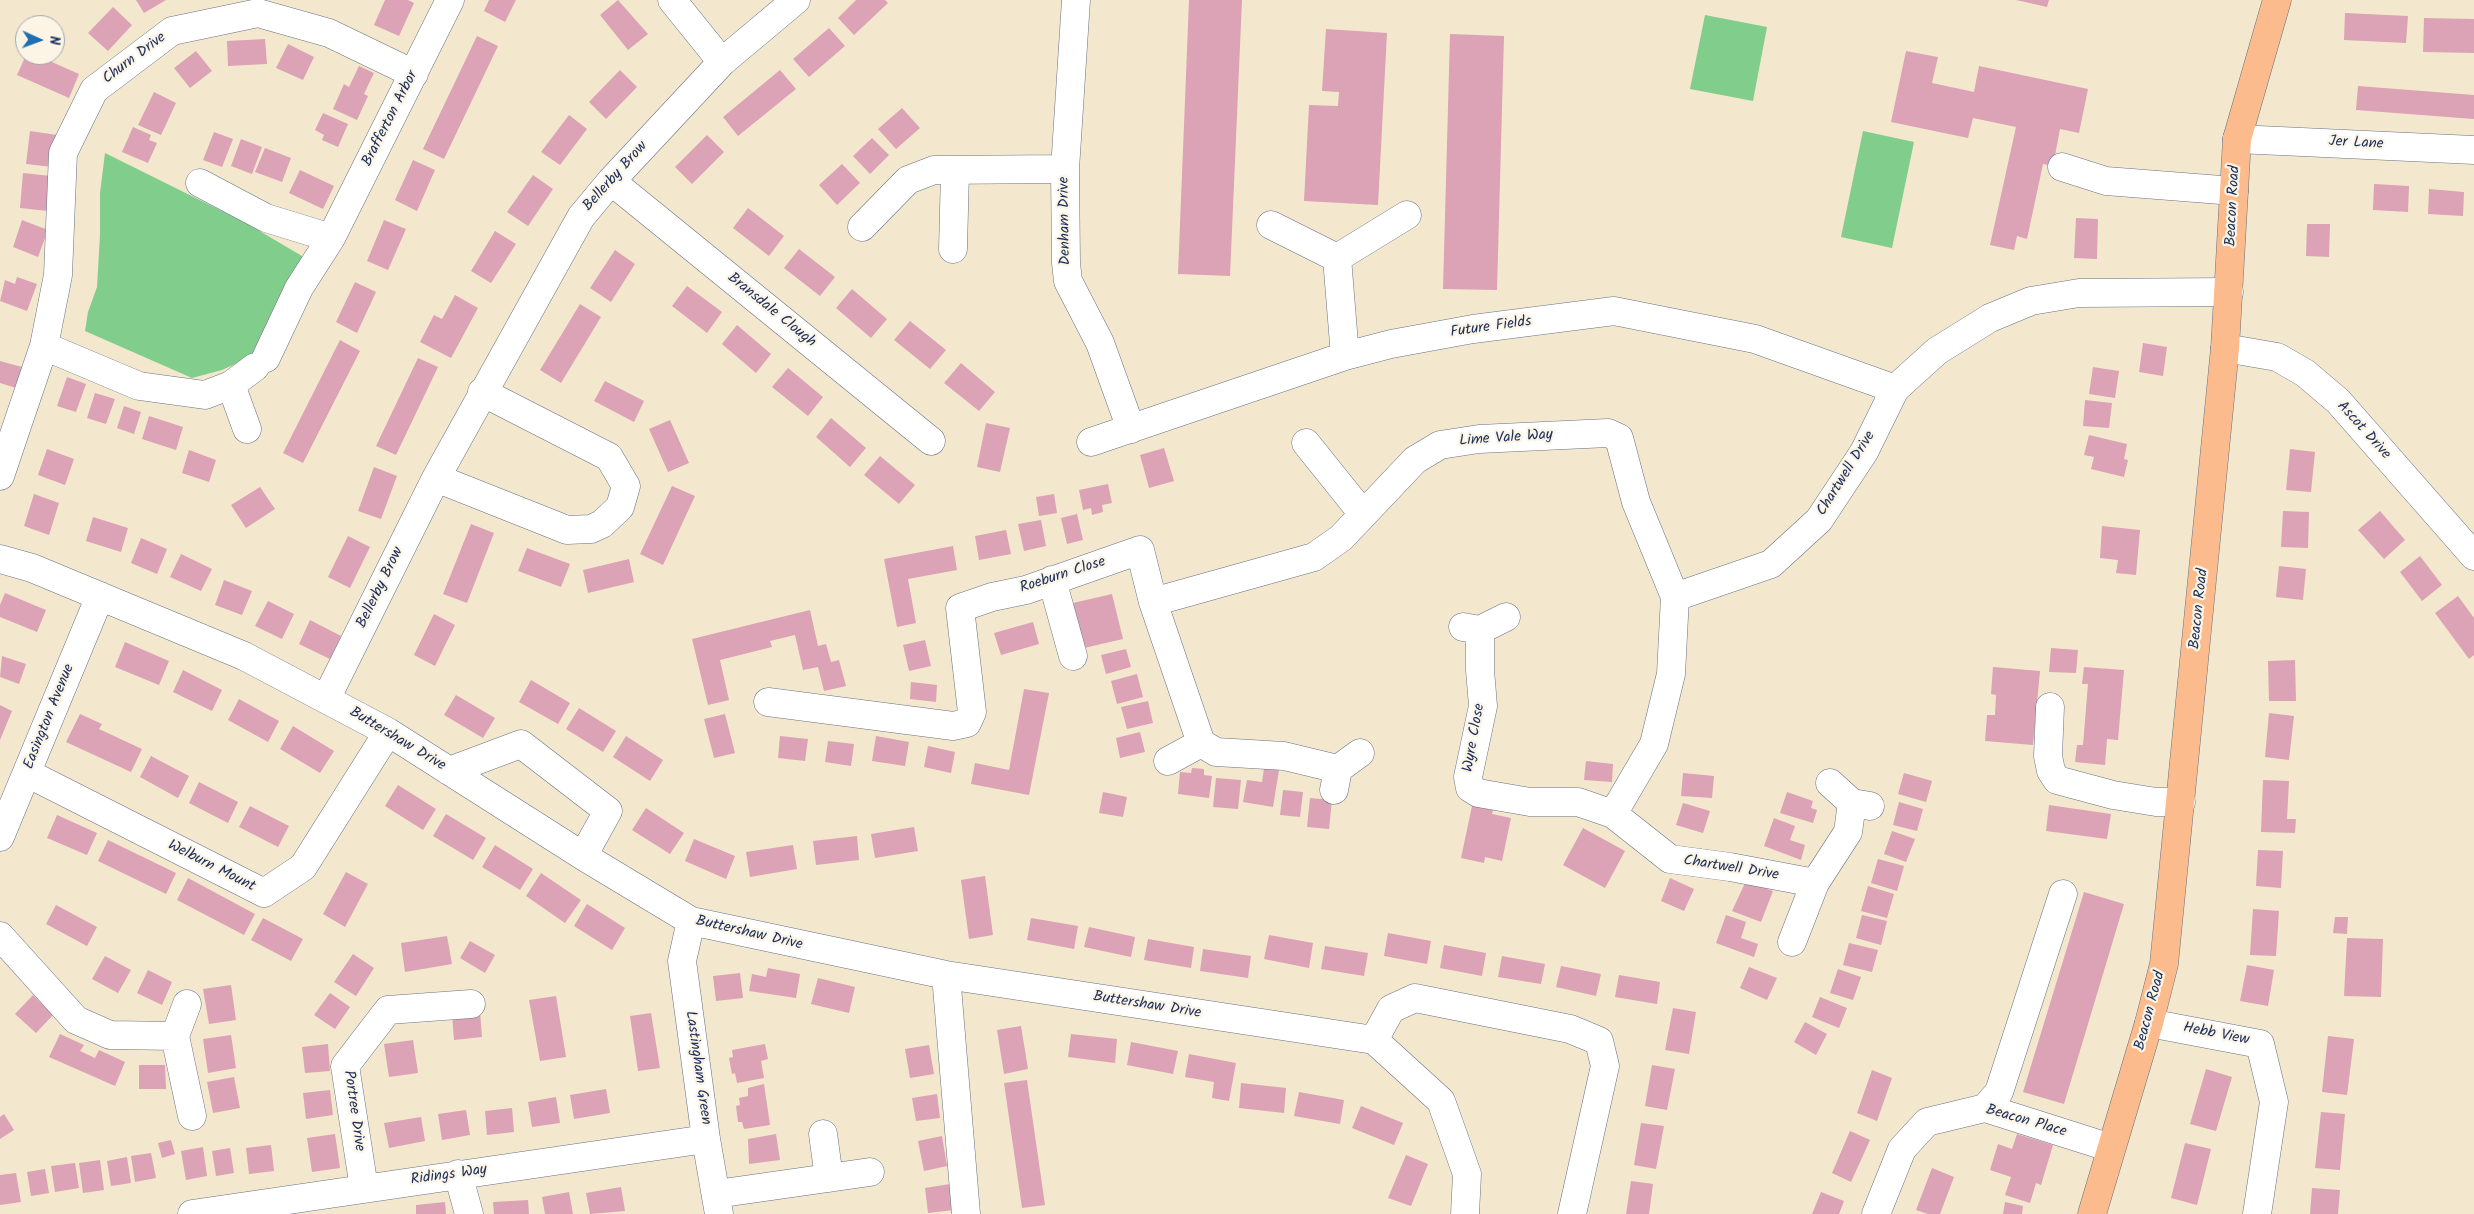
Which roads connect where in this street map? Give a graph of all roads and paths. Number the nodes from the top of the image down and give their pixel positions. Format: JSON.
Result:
{"nodes":[{"id":1,"x":450,"y":0,"type":"edge"},
{"id":2,"x":672,"y":0,"type":"edge"},
{"id":3,"x":796,"y":0,"type":"edge"},
{"id":4,"x":1076,"y":0,"type":"edge"},
{"id":5,"x":2277,"y":0,"type":"edge"},
{"id":6,"x":722,"y":62,"type":"junction"},
{"id":7,"x":414,"y":74,"type":"junction"},
{"id":8,"x":2237,"y":138,"type":"junction"},
{"id":9,"x":2474,"y":150,"type":"edge"},
{"id":10,"x":2062,"y":167,"type":"dead end"},
{"id":11,"x":1065,"y":169,"type":"junction"},
{"id":12,"x":945,"y":171,"type":"junction"},
{"id":13,"x":611,"y":181,"type":"junction"},
{"id":14,"x":200,"y":183,"type":"dead end"},
{"id":15,"x":2234,"y":191,"type":"junction"},
{"id":16,"x":1407,"y":214,"type":"dead end"},
{"id":17,"x":1271,"y":225,"type":"dead end"},
{"id":18,"x":862,"y":227,"type":"dead end"},
{"id":19,"x":331,"y":238,"type":"junction"},
{"id":20,"x":953,"y":249,"type":"dead end"},
{"id":21,"x":1337,"y":258,"type":"junction"},
{"id":22,"x":2229,"y":292,"type":"junction"},
{"id":23,"x":44,"y":346,"type":"junction"},
{"id":24,"x":2225,"y":348,"type":"junction"},
{"id":25,"x":1345,"y":356,"type":"junction"},
{"id":26,"x":231,"y":385,"type":"junction"},
{"id":27,"x":1895,"y":390,"type":"junction"},
{"id":28,"x":482,"y":392,"type":"junction"},
{"id":29,"x":1131,"y":428,"type":"junction"},
{"id":30,"x":247,"y":429,"type":"dead end"},
{"id":31,"x":931,"y":441,"type":"dead end"},
{"id":32,"x":1091,"y":442,"type":"dead end"},
{"id":33,"x":1306,"y":443,"type":"dead end"},
{"id":34,"x":0,"y":476,"type":"edge"},
{"id":35,"x":436,"y":478,"type":"junction"},
{"id":36,"x":1363,"y":514,"type":"junction"},
{"id":37,"x":2474,"y":556,"type":"edge"},
{"id":38,"x":0,"y":558,"type":"edge"},
{"id":39,"x":1052,"y":580,"type":"junction"},
{"id":40,"x":100,"y":596,"type":"junction"},
{"id":41,"x":1675,"y":597,"type":"junction"},
{"id":42,"x":1153,"y":602,"type":"junction"},
{"id":43,"x":1506,"y":618,"type":"dead end"},
{"id":44,"x":1073,"y":656,"type":"dead end"},
{"id":45,"x":326,"y":699,"type":"junction"},
{"id":46,"x":768,"y":702,"type":"dead end"},
{"id":47,"x":2050,"y":707,"type":"dead end"},
{"id":48,"x":388,"y":732,"type":"junction"},
{"id":49,"x":1201,"y":743,"type":"junction"},
{"id":50,"x":1360,"y":753,"type":"dead end"},
{"id":51,"x":1168,"y":761,"type":"dead end"},
{"id":52,"x":448,"y":770,"type":"junction"},
{"id":53,"x":27,"y":773,"type":"junction"},
{"id":54,"x":1830,"y":784,"type":"dead end"},
{"id":55,"x":2181,"y":802,"type":"junction"},
{"id":56,"x":1613,"y":814,"type":"junction"},
{"id":57,"x":0,"y":837,"type":"edge"},
{"id":58,"x":583,"y":856,"type":"junction"},
{"id":59,"x":1814,"y":883,"type":"junction"},
{"id":60,"x":2063,"y":894,"type":"dead end"},
{"id":61,"x":691,"y":921,"type":"junction"},
{"id":62,"x":0,"y":936,"type":"edge"},
{"id":63,"x":1792,"y":942,"type":"dead end"},
{"id":64,"x":946,"y":975,"type":"junction"},
{"id":65,"x":186,"y":1004,"type":"dead end"},
{"id":66,"x":471,"y":1004,"type":"dead end"},
{"id":67,"x":2149,"y":1023,"type":"junction"},
{"id":68,"x":175,"y":1036,"type":"junction"},
{"id":69,"x":1374,"y":1040,"type":"junction"},
{"id":70,"x":1985,"y":1108,"type":"junction"},
{"id":71,"x":192,"y":1116,"type":"dead end"},
{"id":72,"x":823,"y":1134,"type":"dead end"},
{"id":73,"x":706,"y":1139,"type":"junction"},
{"id":74,"x":2111,"y":1148,"type":"junction"},
{"id":75,"x":870,"y":1172,"type":"dead end"},
{"id":76,"x":458,"y":1174,"type":"junction"},
{"id":77,"x":829,"y":1178,"type":"junction"},
{"id":78,"x":364,"y":1188,"type":"junction"},
{"id":79,"x":718,"y":1204,"type":"edge"},
{"id":80,"x":261,"y":1209,"type":"edge"},
{"id":81,"x":192,"y":1214,"type":"edge"},
{"id":82,"x":469,"y":1214,"type":"edge"},
{"id":83,"x":966,"y":1214,"type":"edge"},
{"id":84,"x":1465,"y":1214,"type":"edge"},
{"id":85,"x":1572,"y":1214,"type":"edge"},
{"id":86,"x":1876,"y":1214,"type":"edge"},
{"id":87,"x":2092,"y":1214,"type":"edge"},
{"id":88,"x":2257,"y":1214,"type":"edge"}],
"edges":[{"from":1,"to":7,"type":"street","name":"Brafferton Arbor"},
{"from":2,"to":6,"type":"street"},
{"from":3,"to":6,"type":"street","name":"Bellerby Brow"},
{"from":4,"to":11,"type":"street","name":"Denham Drive"},
{"from":5,"to":8,"type":"main road","name":"Beacon Road"},
{"from":6,"to":13,"type":"street","name":"Bellerby Brow"},
{"from":7,"to":19,"type":"street","name":"Brafferton Arbor"},
{"from":7,"to":23,"type":"street","name":"Churn Drive"},
{"from":8,"to":9,"type":"street","name":"Jer Lane"},
{"from":8,"to":15,"type":"main road","name":"Beacon Road"},
{"from":10,"to":15,"type":"street"},
{"from":11,"to":12,"type":"street"},
{"from":11,"to":29,"type":"street","name":"Denham Drive"},
{"from":12,"to":18,"type":"street"},
{"from":12,"to":20,"type":"street"},
{"from":13,"to":28,"type":"street","name":"Bellerby Brow"},
{"from":13,"to":31,"type":"street","name":"Bransdale Clough"},
{"from":14,"to":19,"type":"street"},
{"from":15,"to":22,"type":"main road","name":"Beacon Road"},
{"from":16,"to":21,"type":"street"},
{"from":17,"to":21,"type":"street"},
{"from":19,"to":26,"type":"street","name":"Brafferton Arbor"},
{"from":21,"to":25,"type":"street"},
{"from":22,"to":24,"type":"main road","name":"Beacon Road"},
{"from":22,"to":27,"type":"street","name":"Chartwell Drive"},
{"from":23,"to":26,"type":"street","name":"Brafferton Arbor"},
{"from":23,"to":34,"type":"street","name":"Churn Drive"},
{"from":24,"to":37,"type":"street","name":"Ascot Drive"},
{"from":24,"to":55,"type":"main road","name":"Beacon Road"},
{"from":25,"to":27,"type":"street","name":"Future Fields"},
{"from":25,"to":29,"type":"street","name":"Future Fields"},
{"from":26,"to":30,"type":"street"},
{"from":27,"to":41,"type":"street","name":"Chartwell Drive"},
{"from":28,"to":35,"type":"street","name":"Bellerby Brow"},
{"from":28,"to":35,"type":"street"},
{"from":29,"to":32,"type":"street","name":"Future Fields"},
{"from":33,"to":36,"type":"street"},
{"from":35,"to":45,"type":"street","name":"Bellerby Brow"},
{"from":36,"to":41,"type":"street","name":"Lime Vale Way"},
{"from":36,"to":42,"type":"street","name":"Lime Vale Way"},
{"from":38,"to":40,"type":"street","name":"Buttershaw Drive"},
{"from":39,"to":42,"type":"street","name":"Roeburn Close"},
{"from":39,"to":44,"type":"street"},
{"from":39,"to":46,"type":"street","name":"Roeburn Close"},
{"from":40,"to":45,"type":"street","name":"Buttershaw Drive"},
{"from":40,"to":53,"type":"street","name":"Easington Avenue"},
{"from":41,"to":56,"type":"street"},
{"from":42,"to":49,"type":"street","name":"Roeburn Close"},
{"from":43,"to":56,"type":"street","name":"Wyre Close"},
{"from":45,"to":48,"type":"street","name":"Buttershaw Drive"},
{"from":47,"to":55,"type":"street"},
{"from":48,"to":52,"type":"street","name":"Buttershaw Drive"},
{"from":48,"to":53,"type":"street","name":"Welburn Mount"},
{"from":49,"to":50,"type":"street"},
{"from":49,"to":51,"type":"street"},
{"from":52,"to":58,"type":"street","name":"Buttershaw Drive"},
{"from":52,"to":58,"type":"street"},
{"from":53,"to":57,"type":"street","name":"Easington Avenue"},
{"from":54,"to":59,"type":"street"},
{"from":55,"to":67,"type":"main road","name":"Beacon Road"},
{"from":56,"to":59,"type":"street","name":"Chartwell Drive"},
{"from":58,"to":61,"type":"street","name":"Buttershaw Drive"},
{"from":59,"to":63,"type":"street"},
{"from":60,"to":70,"type":"street"},
{"from":61,"to":64,"type":"street","name":"Buttershaw Drive"},
{"from":61,"to":73,"type":"street","name":"Lastingham Green"},
{"from":62,"to":68,"type":"street"},
{"from":64,"to":69,"type":"street","name":"Buttershaw Drive"},
{"from":64,"to":83,"type":"street"},
{"from":65,"to":68,"type":"street"},
{"from":66,"to":78,"type":"street","name":"Portree Drive"},
{"from":67,"to":74,"type":"main road","name":"Beacon Road"},
{"from":67,"to":88,"type":"street","name":"Hebb View"},
{"from":68,"to":71,"type":"street"},
{"from":69,"to":84,"type":"street"},
{"from":69,"to":85,"type":"street"},
{"from":70,"to":74,"type":"street","name":"Beacon Place"},
{"from":70,"to":86,"type":"street","name":"Beacon Place"},
{"from":72,"to":77,"type":"street"},
{"from":73,"to":76,"type":"street","name":"Ridings Way"},
{"from":73,"to":79,"type":"street","name":"Lastingham Green"},
{"from":74,"to":87,"type":"main road","name":"Beacon Road"},
{"from":75,"to":77,"type":"street"},
{"from":76,"to":78,"type":"street","name":"Ridings Way"},
{"from":76,"to":82,"type":"street"},
{"from":77,"to":79,"type":"street"},
{"from":78,"to":80,"type":"street","name":"Ridings Way"},
{"from":80,"to":81,"type":"street","name":"Ridings Way"}]}
